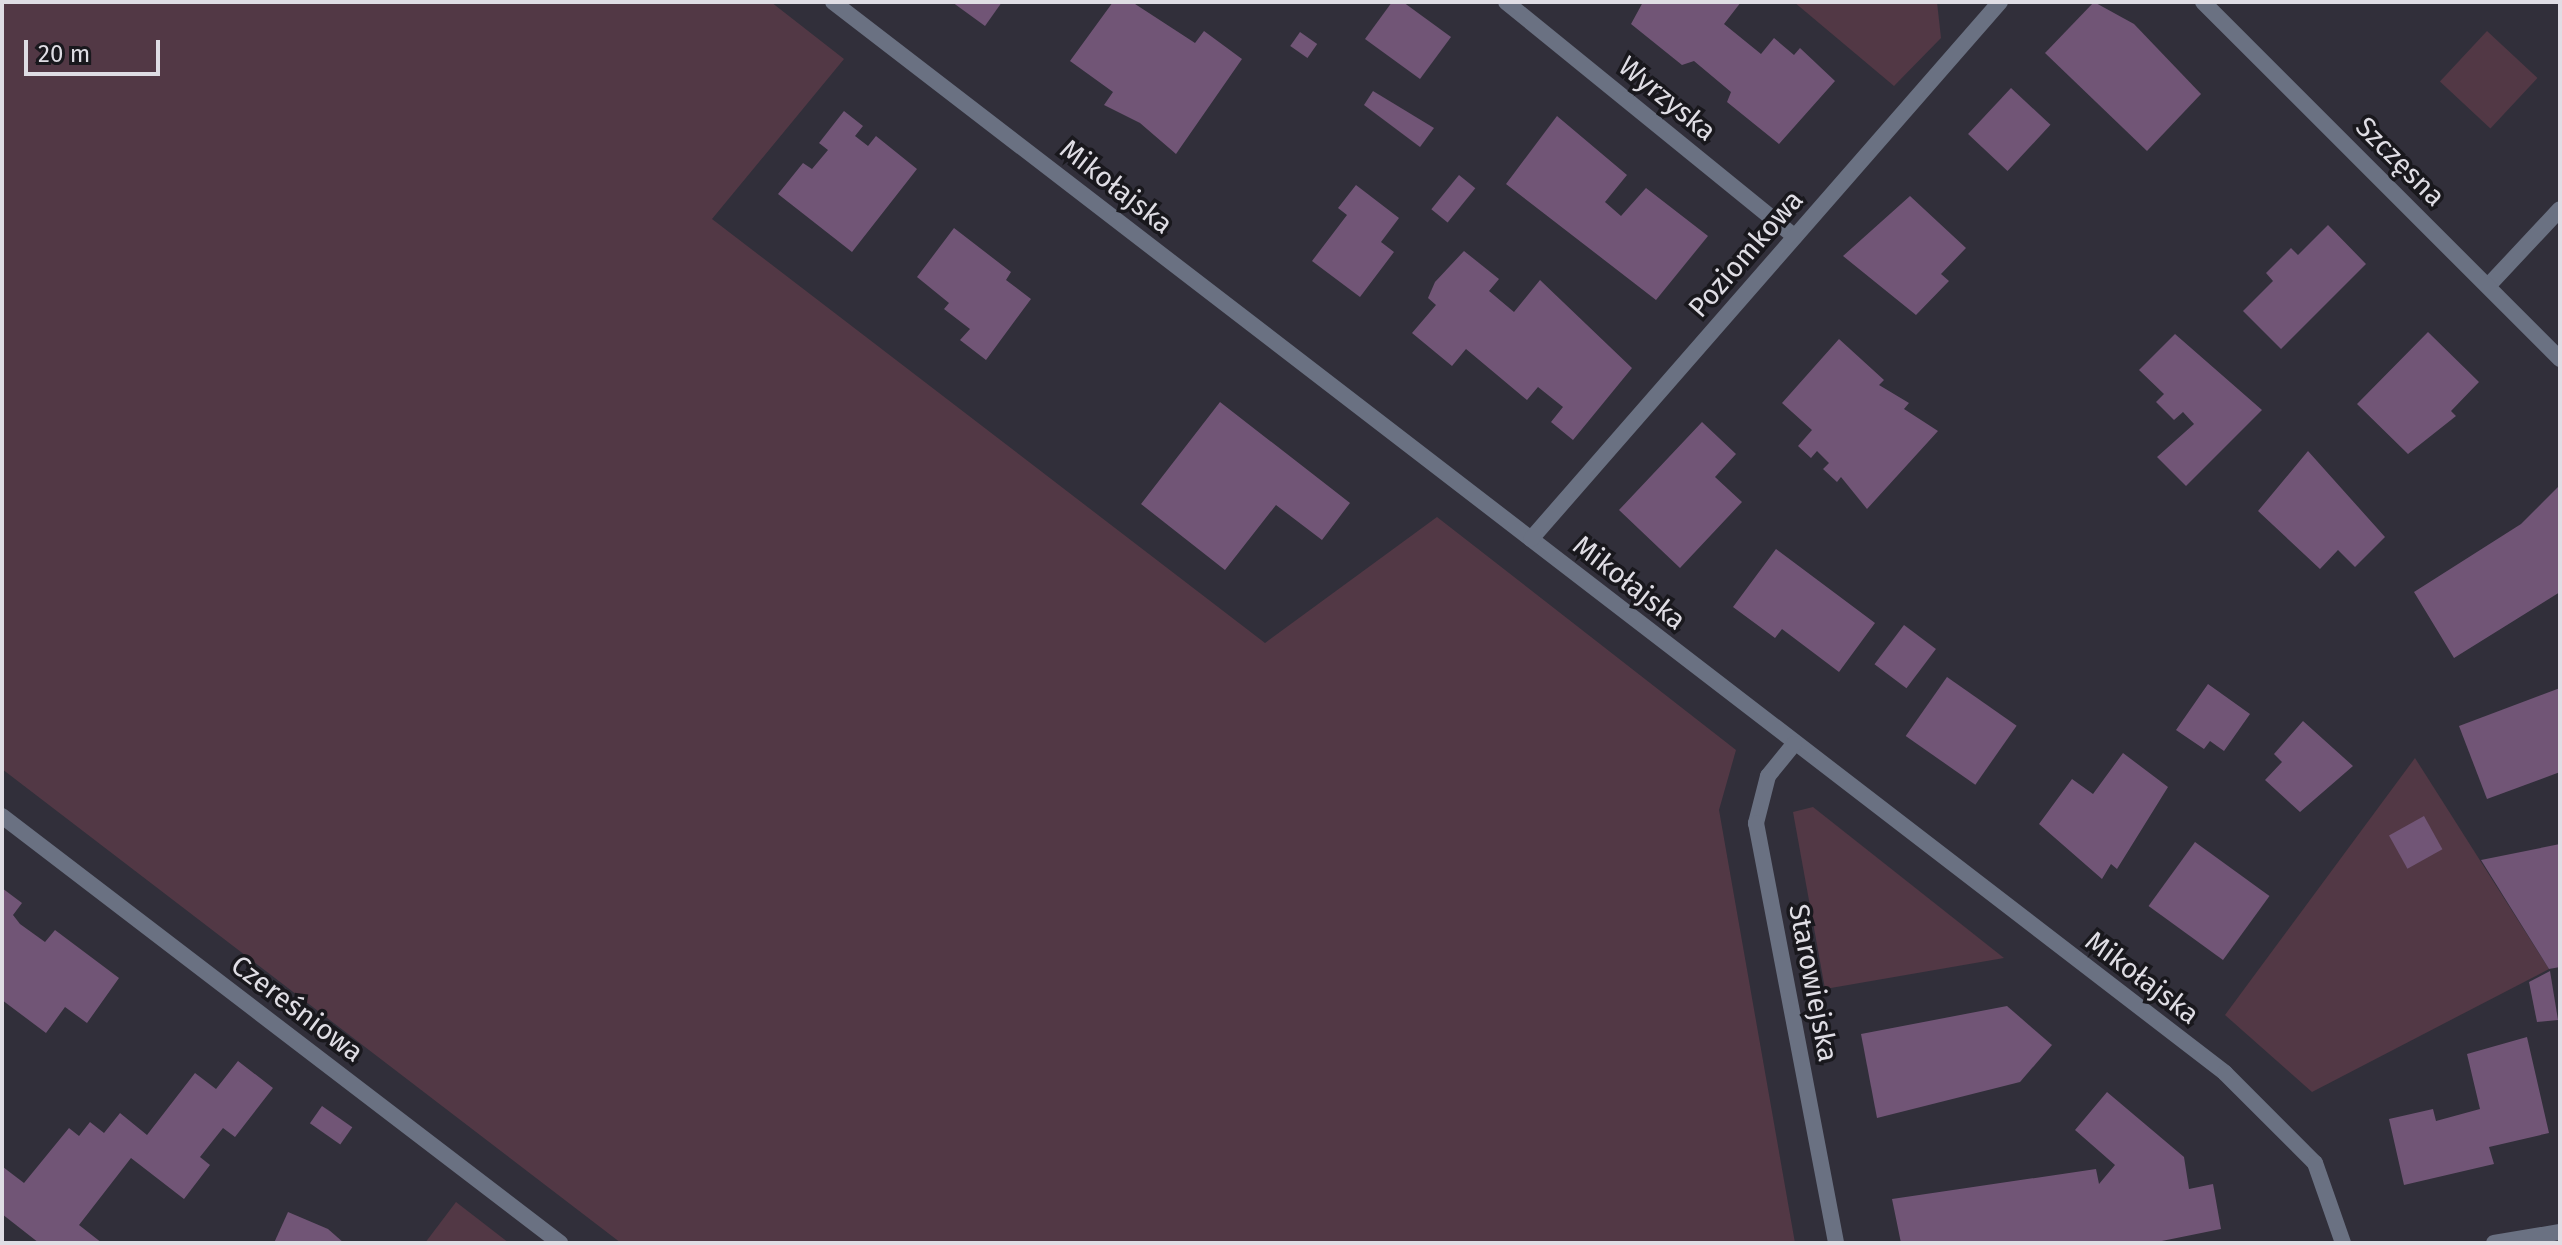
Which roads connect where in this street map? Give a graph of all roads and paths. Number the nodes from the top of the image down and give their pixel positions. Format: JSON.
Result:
{"nodes":[{"id":1,"x":833,"y":2,"type":"edge"},
{"id":2,"x":1506,"y":2,"type":"edge"},
{"id":3,"x":2000,"y":2,"type":"edge"},
{"id":4,"x":2203,"y":2,"type":"edge"},
{"id":5,"x":2560,"y":209,"type":"edge"},
{"id":6,"x":1795,"y":237,"type":"junction"},
{"id":7,"x":2488,"y":286,"type":"junction"},
{"id":8,"x":2560,"y":359,"type":"edge"},
{"id":9,"x":1531,"y":539,"type":"junction"},
{"id":10,"x":1794,"y":744,"type":"junction"},
{"id":11,"x":2,"y":816,"type":"edge"},
{"id":12,"x":2560,"y":1232,"type":"edge"},
{"id":13,"x":560,"y":1243,"type":"edge"},
{"id":14,"x":1836,"y":1243,"type":"edge"},
{"id":15,"x":2343,"y":1243,"type":"edge"},
{"id":16,"x":2494,"y":1243,"type":"edge"}],
"edges":[{"from":1,"to":9,"type":"street","name":"Mikołajska"},
{"from":2,"to":6,"type":"street","name":"Wyrzyska"},
{"from":3,"to":6,"type":"street","name":"Poziomkowa"},
{"from":4,"to":7,"type":"street","name":"Szczęsna"},
{"from":5,"to":7,"type":"street"},
{"from":6,"to":9,"type":"street","name":"Poziomkowa"},
{"from":7,"to":8,"type":"street","name":"Szczęsna"},
{"from":9,"to":10,"type":"street","name":"Mikołajska"},
{"from":10,"to":14,"type":"street","name":"Starowiejska"},
{"from":10,"to":15,"type":"street","name":"Mikołajska"},
{"from":11,"to":13,"type":"street","name":"Czereśniowa"},
{"from":12,"to":16,"type":"street"}]}
